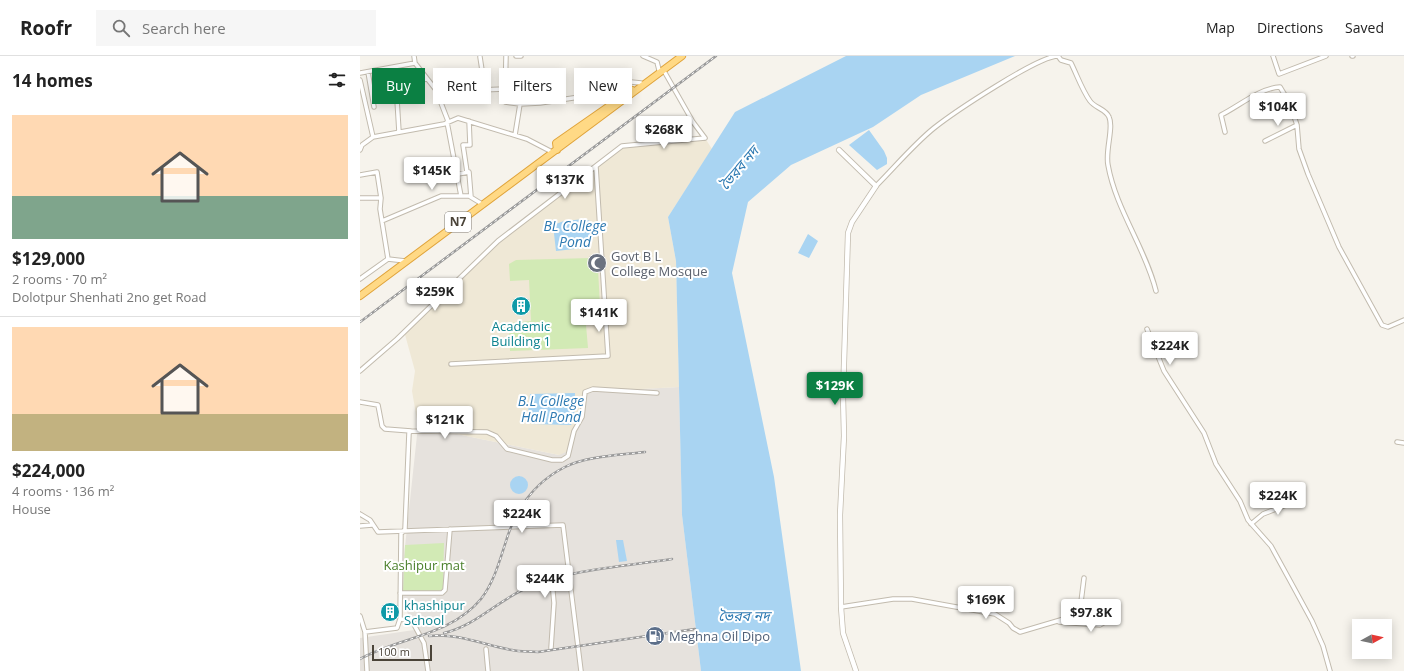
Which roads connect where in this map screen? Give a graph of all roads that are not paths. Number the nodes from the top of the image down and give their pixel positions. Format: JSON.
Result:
{"nodes":[{"id":1,"x":414,"y":56,"type":"edge"},
{"id":2,"x":506,"y":56,"type":"edge"},
{"id":3,"x":516,"y":56,"type":"edge"},
{"id":4,"x":521,"y":56,"type":"edge"},
{"id":5,"x":643,"y":56,"type":"edge"},
{"id":6,"x":676,"y":56,"type":"edge"},
{"id":7,"x":682,"y":56,"type":"edge"},
{"id":8,"x":1273,"y":56,"type":"edge"},
{"id":9,"x":1326,"y":56,"type":"edge"},
{"id":10,"x":480,"y":57,"type":"dead end"},
{"id":11,"x":415,"y":63,"type":"junction"},
{"id":12,"x":395,"y":67,"type":"joint"},
{"id":13,"x":482,"y":68,"type":"edge"},
{"id":14,"x":506,"y":68,"type":"edge"},
{"id":15,"x":662,"y":70,"type":"junction"},
{"id":16,"x":368,"y":72,"type":"junction"},
{"id":17,"x":360,"y":73,"type":"edge"},
{"id":18,"x":425,"y":79,"type":"edge"},
{"id":19,"x":428,"y":79,"type":"junction"},
{"id":20,"x":360,"y":80,"type":"edge"},
{"id":21,"x":641,"y":83,"type":"junction"},
{"id":22,"x":433,"y":88,"type":"edge"},
{"id":23,"x":566,"y":99,"type":"edge"},
{"id":24,"x":398,"y":104,"type":"edge"},
{"id":25,"x":441,"y":104,"type":"edge"},
{"id":26,"x":520,"y":104,"type":"edge"},
{"id":27,"x":374,"y":107,"type":"dead end"},
{"id":28,"x":448,"y":121,"type":"junction"},
{"id":29,"x":469,"y":121,"type":"junction"},
{"id":30,"x":1297,"y":125,"type":"junction"},
{"id":31,"x":399,"y":132,"type":"junction"},
{"id":32,"x":1225,"y":132,"type":"dead end"},
{"id":33,"x":515,"y":135,"type":"junction"},
{"id":34,"x":373,"y":136,"type":"junction"},
{"id":35,"x":1265,"y":141,"type":"dead end"},
{"id":36,"x":360,"y":142,"type":"edge"},
{"id":37,"x":361,"y":149,"type":"edge"},
{"id":38,"x":839,"y":150,"type":"dead end"},
{"id":39,"x":554,"y":151,"type":"junction"},
{"id":40,"x":596,"y":167,"type":"junction"},
{"id":41,"x":467,"y":172,"type":"junction"},
{"id":42,"x":458,"y":174,"type":"junction"},
{"id":43,"x":360,"y":175,"type":"edge"},
{"id":44,"x":876,"y":186,"type":"junction"},
{"id":45,"x":461,"y":196,"type":"junction"},
{"id":46,"x":471,"y":197,"type":"junction"},
{"id":47,"x":360,"y":198,"type":"edge"},
{"id":48,"x":381,"y":198,"type":"junction"},
{"id":49,"x":482,"y":204,"type":"junction"},
{"id":50,"x":382,"y":221,"type":"junction"},
{"id":51,"x":388,"y":259,"type":"junction"},
{"id":52,"x":405,"y":261,"type":"junction"},
{"id":53,"x":360,"y":279,"type":"edge"},
{"id":54,"x":1156,"y":291,"type":"dead end"},
{"id":55,"x":360,"y":296,"type":"edge"},
{"id":56,"x":1404,"y":320,"type":"edge"},
{"id":57,"x":1147,"y":329,"type":"dead end"},
{"id":58,"x":451,"y":364,"type":"dead end"},
{"id":59,"x":360,"y":371,"type":"edge"},
{"id":60,"x":657,"y":393,"type":"dead end"},
{"id":61,"x":360,"y":402,"type":"edge"},
{"id":62,"x":411,"y":431,"type":"junction"},
{"id":63,"x":1397,"y":442,"type":"dead end"},
{"id":64,"x":1404,"y":442,"type":"edge"},
{"id":65,"x":1299,"y":500,"type":"dead end"},
{"id":66,"x":360,"y":514,"type":"edge"},
{"id":67,"x":1251,"y":524,"type":"junction"},
{"id":68,"x":372,"y":525,"type":"junction"},
{"id":69,"x":360,"y":526,"type":"edge"},
{"id":70,"x":450,"y":529,"type":"junction"},
{"id":71,"x":403,"y":531,"type":"junction"},
{"id":72,"x":570,"y":578,"type":"junction"},
{"id":73,"x":1084,"y":578,"type":"dead end"},
{"id":74,"x":400,"y":593,"type":"junction"},
{"id":75,"x":840,"y":607,"type":"junction"},
{"id":76,"x":1111,"y":613,"type":"dead end"},
{"id":77,"x":360,"y":616,"type":"edge"},
{"id":78,"x":400,"y":619,"type":"junction"},
{"id":79,"x":1058,"y":621,"type":"junction"},
{"id":80,"x":365,"y":632,"type":"junction"},
{"id":81,"x":551,"y":648,"type":"dead end"},
{"id":82,"x":486,"y":649,"type":"dead end"},
{"id":83,"x":367,"y":671,"type":"edge"},
{"id":84,"x":428,"y":671,"type":"edge"},
{"id":85,"x":488,"y":671,"type":"edge"},
{"id":86,"x":581,"y":671,"type":"edge"},
{"id":87,"x":856,"y":671,"type":"edge"},
{"id":88,"x":1330,"y":671,"type":"edge"}],
"edges":[{"from":1,"to":11,"type":"street"},
{"from":2,"to":14,"type":"street"},
{"from":3,"to":4,"type":"street"},
{"from":5,"to":15,"type":"street"},
{"from":6,"to":15,"type":"highway","number":"N7"},
{"from":7,"to":15,"type":"highway","number":"N7"},
{"from":8,"to":9,"type":"street"},
{"from":10,"to":13,"type":"street"},
{"from":11,"to":12,"type":"street"},
{"from":11,"to":19,"type":"street"},
{"from":12,"to":16,"type":"street"},
{"from":15,"to":21,"type":"highway","number":"N7"},
{"from":15,"to":39,"type":"highway","number":"N7"},
{"from":15,"to":40,"type":"street"},
{"from":16,"to":17,"type":"street"},
{"from":16,"to":27,"type":"street"},
{"from":18,"to":19,"type":"street"},
{"from":19,"to":22,"type":"street"},
{"from":20,"to":34,"type":"street"},
{"from":21,"to":23,"type":"street"},
{"from":21,"to":39,"type":"highway","number":"N7"},
{"from":24,"to":31,"type":"street"},
{"from":25,"to":28,"type":"street"},
{"from":26,"to":33,"type":"street"},
{"from":28,"to":29,"type":"street"},
{"from":28,"to":31,"type":"street"},
{"from":28,"to":42,"type":"street"},
{"from":29,"to":33,"type":"street"},
{"from":29,"to":41,"type":"street"},
{"from":30,"to":32,"type":"street"},
{"from":30,"to":35,"type":"street"},
{"from":30,"to":56,"type":"street"},
{"from":31,"to":34,"type":"street"},
{"from":33,"to":39,"type":"street"},
{"from":34,"to":37,"type":"street"},
{"from":36,"to":37,"type":"street"},
{"from":38,"to":44,"type":"street"},
{"from":39,"to":49,"type":"highway","number":"N7"},
{"from":40,"to":58,"type":"street"},
{"from":40,"to":59,"type":"street"},
{"from":41,"to":42,"type":"street"},
{"from":41,"to":46,"type":"street"},
{"from":42,"to":45,"type":"street"},
{"from":43,"to":48,"type":"street"},
{"from":44,"to":54,"type":"street"},
{"from":44,"to":75,"type":"street"},
{"from":45,"to":46,"type":"street"},
{"from":45,"to":50,"type":"street"},
{"from":46,"to":49,"type":"street"},
{"from":47,"to":48,"type":"street"},
{"from":48,"to":50,"type":"street"},
{"from":49,"to":52,"type":"highway","number":"N7"},
{"from":50,"to":51,"type":"street"},
{"from":51,"to":52,"type":"street"},
{"from":51,"to":53,"type":"street"},
{"from":52,"to":55,"type":"highway","number":"N7"},
{"from":57,"to":67,"type":"street"},
{"from":60,"to":62,"type":"street"},
{"from":61,"to":62,"type":"street"},
{"from":62,"to":71,"type":"street"},
{"from":63,"to":64,"type":"street"},
{"from":65,"to":67,"type":"street"},
{"from":66,"to":68,"type":"street"},
{"from":67,"to":88,"type":"street"},
{"from":68,"to":69,"type":"street"},
{"from":68,"to":71,"type":"street"},
{"from":70,"to":71,"type":"street"},
{"from":70,"to":72,"type":"street"},
{"from":70,"to":74,"type":"street"},
{"from":71,"to":74,"type":"street"},
{"from":72,"to":81,"type":"street"},
{"from":72,"to":86,"type":"street"},
{"from":73,"to":79,"type":"street"},
{"from":74,"to":78,"type":"street"},
{"from":75,"to":79,"type":"street"},
{"from":75,"to":87,"type":"street"},
{"from":76,"to":79,"type":"street"},
{"from":77,"to":80,"type":"street"},
{"from":78,"to":80,"type":"street"},
{"from":78,"to":84,"type":"street"},
{"from":80,"to":83,"type":"street"},
{"from":82,"to":85,"type":"street"}]}
